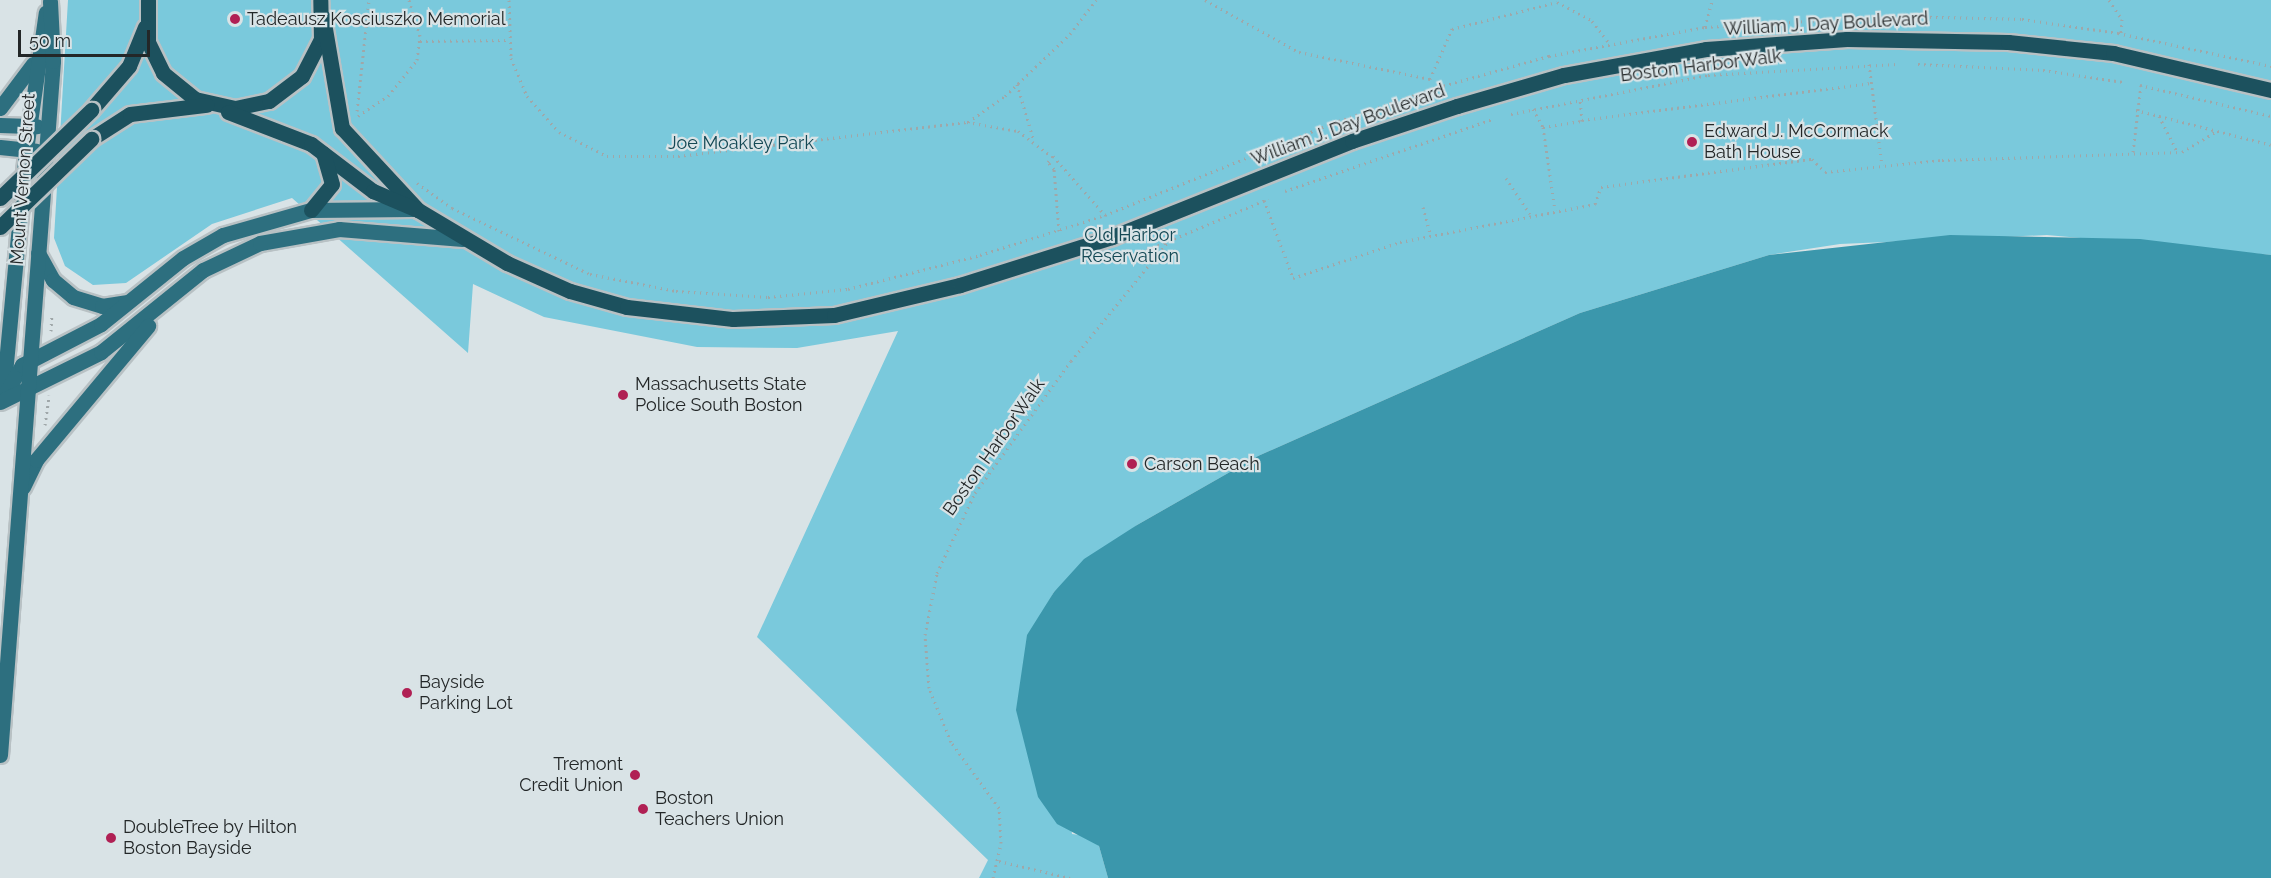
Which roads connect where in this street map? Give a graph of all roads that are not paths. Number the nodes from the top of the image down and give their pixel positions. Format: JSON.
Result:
{"nodes":[{"id":1,"x":50,"y":1,"type":"edge"},
{"id":2,"x":321,"y":5,"type":"edge"},
{"id":3,"x":145,"y":9,"type":"edge"},
{"id":4,"x":38,"y":53,"type":"junction"},
{"id":5,"x":2271,"y":90,"type":"edge"},
{"id":6,"x":211,"y":106,"type":"junction"},
{"id":7,"x":0,"y":108,"type":"edge"},
{"id":8,"x":0,"y":125,"type":"edge"},
{"id":9,"x":29,"y":125,"type":"junction"},
{"id":10,"x":46,"y":127,"type":"junction"},
{"id":11,"x":0,"y":147,"type":"edge"},
{"id":12,"x":319,"y":148,"type":"junction"},
{"id":13,"x":26,"y":150,"type":"junction"},
{"id":14,"x":44,"y":152,"type":"junction"},
{"id":15,"x":0,"y":198,"type":"edge"},
{"id":16,"x":311,"y":210,"type":"junction"},
{"id":17,"x":418,"y":210,"type":"junction"},
{"id":18,"x":0,"y":227,"type":"edge"},
{"id":19,"x":463,"y":239,"type":"junction"},
{"id":20,"x":37,"y":250,"type":"junction"},
{"id":21,"x":181,"y":286,"type":"junction"},
{"id":22,"x":135,"y":298,"type":"junction"},
{"id":23,"x":32,"y":335,"type":"junction"},
{"id":24,"x":31,"y":360,"type":"junction"},
{"id":25,"x":3,"y":365,"type":"edge"},
{"id":26,"x":28,"y":389,"type":"junction"},
{"id":27,"x":0,"y":403,"type":"edge"},
{"id":28,"x":17,"y":507,"type":"junction"},
{"id":29,"x":0,"y":755,"type":"edge"}],
"edges":[{"from":1,"to":4,"type":"street","name":"Mount Vernon Street"},
{"from":1,"to":10,"type":"street","name":"Mount Vernon Street"},
{"from":2,"to":6,"type":"main road"},
{"from":2,"to":17,"type":"main road","name":"William J. Day Boulevard"},
{"from":3,"to":6,"type":"main road"},
{"from":3,"to":15,"type":"main road","bridge":true},
{"from":4,"to":7,"type":"street"},
{"from":4,"to":9,"type":"street","name":"Mount Vernon Street"},
{"from":5,"to":19,"type":"main road","name":"William J. Day Boulevard"},
{"from":6,"to":12,"type":"main road","name":"William J. Day Boulevard"},
{"from":6,"to":18,"type":"main road","bridge":true},
{"from":8,"to":9,"type":"street"},
{"from":9,"to":10,"type":"street"},
{"from":9,"to":13,"type":"street","name":"Mount Vernon Street"},
{"from":10,"to":14,"type":"street","name":"Mount Vernon Street"},
{"from":11,"to":13,"type":"street"},
{"from":12,"to":16,"type":"main road"},
{"from":12,"to":17,"type":"main road","name":"William J. Day Boulevard"},
{"from":13,"to":14,"type":"street"},
{"from":13,"to":25,"type":"street","name":"Mount Vernon Street"},
{"from":14,"to":20,"type":"street","name":"Mount Vernon Street"},
{"from":16,"to":17,"type":"street"},
{"from":16,"to":22,"type":"street"},
{"from":17,"to":19,"type":"main road","name":"William J. Day Boulevard"},
{"from":19,"to":21,"type":"street","name":"William J. Day Boulevard"},
{"from":20,"to":22,"type":"street"},
{"from":20,"to":23,"type":"street","name":"Mount Vernon Street"},
{"from":21,"to":26,"type":"street","name":"William J. Day Boulevard"},
{"from":21,"to":28,"type":"street"},
{"from":22,"to":24,"type":"street"},
{"from":23,"to":24,"type":"street","name":"Mount Vernon Street"},
{"from":23,"to":25,"type":"street"},
{"from":24,"to":26,"type":"street","name":"Mount Vernon Street"},
{"from":24,"to":27,"type":"street"},
{"from":25,"to":27,"type":"street","name":"Mount Vernon Street"},
{"from":26,"to":27,"type":"street","name":"William J. Day Boulevard"},
{"from":26,"to":28,"type":"street","name":"Mount Vernon Street"},
{"from":28,"to":29,"type":"street","name":"Mount Vernon Street"}]}
